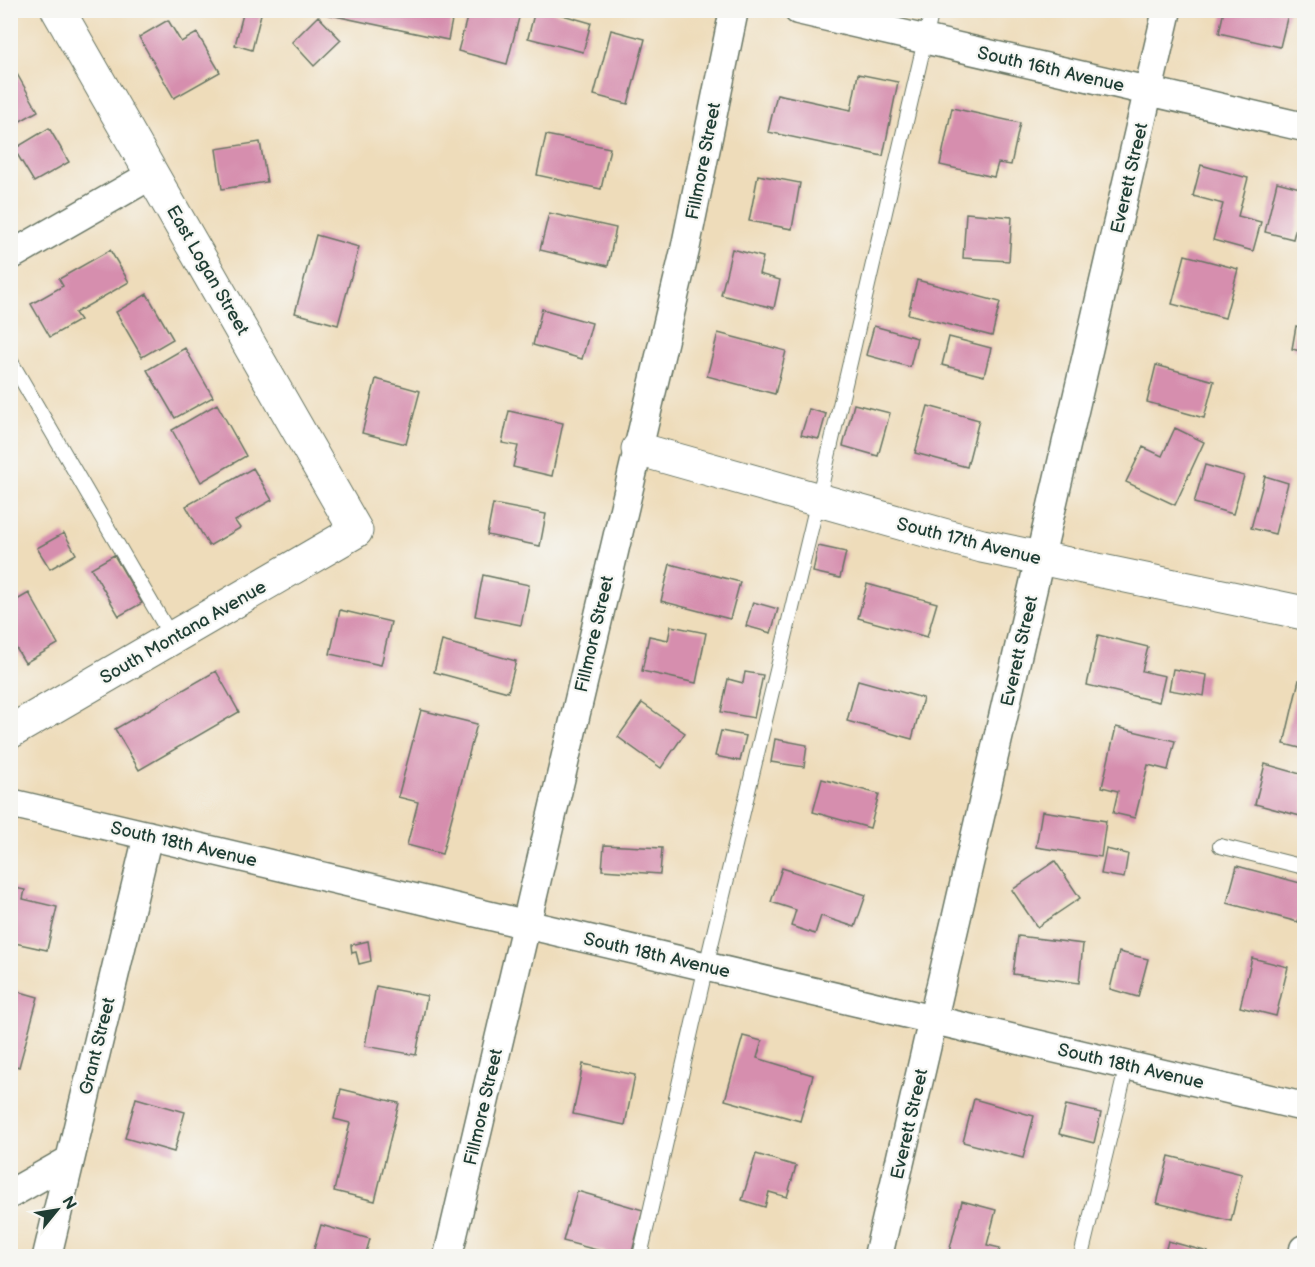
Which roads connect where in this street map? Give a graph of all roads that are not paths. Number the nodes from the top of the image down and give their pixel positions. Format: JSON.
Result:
{"nodes":[{"id":1,"x":58,"y":10,"type":"edge"},
{"id":2,"x":734,"y":10,"type":"edge"},
{"id":3,"x":798,"y":10,"type":"edge"},
{"id":4,"x":932,"y":10,"type":"edge"},
{"id":5,"x":1167,"y":10,"type":"edge"},
{"id":6,"x":925,"y":40,"type":"junction"},
{"id":7,"x":1149,"y":91,"type":"junction"},
{"id":8,"x":1305,"y":127,"type":"edge"},
{"id":9,"x":153,"y":174,"type":"junction"},
{"id":10,"x":10,"y":256,"type":"edge"},
{"id":11,"x":10,"y":360,"type":"edge"},
{"id":12,"x":638,"y":449,"type":"junction"},
{"id":13,"x":818,"y":500,"type":"junction"},
{"id":14,"x":356,"y":531,"type":"joint"},
{"id":15,"x":1040,"y":559,"type":"junction"},
{"id":16,"x":1305,"y":613,"type":"edge"},
{"id":17,"x":172,"y":638,"type":"junction"},
{"id":18,"x":10,"y":732,"type":"edge"},
{"id":19,"x":10,"y":803,"type":"edge"},
{"id":20,"x":148,"y":835,"type":"junction"},
{"id":21,"x":1220,"y":846,"type":"dead end"},
{"id":22,"x":1305,"y":867,"type":"edge"},
{"id":23,"x":526,"y":924,"type":"junction"},
{"id":24,"x":706,"y":966,"type":"junction"},
{"id":25,"x":933,"y":1020,"type":"junction"},
{"id":26,"x":1127,"y":1065,"type":"junction"},
{"id":27,"x":1305,"y":1107,"type":"edge"},
{"id":28,"x":70,"y":1160,"type":"junction"},
{"id":29,"x":10,"y":1194,"type":"edge"},
{"id":30,"x":1305,"y":1249,"type":"edge"},
{"id":31,"x":47,"y":1257,"type":"edge"},
{"id":32,"x":448,"y":1257,"type":"edge"},
{"id":33,"x":640,"y":1257,"type":"edge"},
{"id":34,"x":878,"y":1257,"type":"edge"},
{"id":35,"x":1081,"y":1257,"type":"edge"},
{"id":36,"x":1303,"y":1257,"type":"edge"}],
"edges":[{"from":1,"to":9,"type":"street","name":"East Logan Street"},
{"from":2,"to":12,"type":"street","name":"Fillmore Street"},
{"from":3,"to":6,"type":"street","name":"South 16th Avenue"},
{"from":4,"to":6,"type":"lane"},
{"from":5,"to":7,"type":"street","name":"Everett Street"},
{"from":6,"to":7,"type":"street","name":"South 16th Avenue"},
{"from":6,"to":13,"type":"lane"},
{"from":7,"to":8,"type":"street","name":"South 16th Avenue"},
{"from":7,"to":15,"type":"street","name":"Everett Street"},
{"from":9,"to":10,"type":"street"},
{"from":9,"to":14,"type":"street","name":"East Logan Street"},
{"from":11,"to":17,"type":"lane"},
{"from":12,"to":13,"type":"street","name":"South 17th Avenue"},
{"from":12,"to":23,"type":"street","name":"Fillmore Street"},
{"from":13,"to":15,"type":"street","name":"South 17th Avenue"},
{"from":13,"to":24,"type":"lane"},
{"from":14,"to":17,"type":"street","name":"South Montana Avenue"},
{"from":15,"to":16,"type":"street","name":"South 17th Avenue"},
{"from":15,"to":25,"type":"street","name":"Everett Street"},
{"from":17,"to":18,"type":"street","name":"South Montana Avenue"},
{"from":19,"to":20,"type":"street","name":"South 18th Avenue"},
{"from":20,"to":23,"type":"street","name":"South 18th Avenue"},
{"from":20,"to":28,"type":"street","name":"Grant Street"},
{"from":21,"to":22,"type":"lane"},
{"from":23,"to":24,"type":"street","name":"South 18th Avenue"},
{"from":23,"to":32,"type":"street","name":"Fillmore Street"},
{"from":24,"to":25,"type":"street","name":"South 18th Avenue"},
{"from":24,"to":33,"type":"lane"},
{"from":25,"to":26,"type":"street","name":"South 18th Avenue"},
{"from":25,"to":34,"type":"street","name":"Everett Street"},
{"from":26,"to":27,"type":"street","name":"South 18th Avenue"},
{"from":26,"to":35,"type":"lane"},
{"from":28,"to":29,"type":"street"},
{"from":28,"to":31,"type":"street","name":"Grant Street"},
{"from":30,"to":36,"type":"street"}]}
